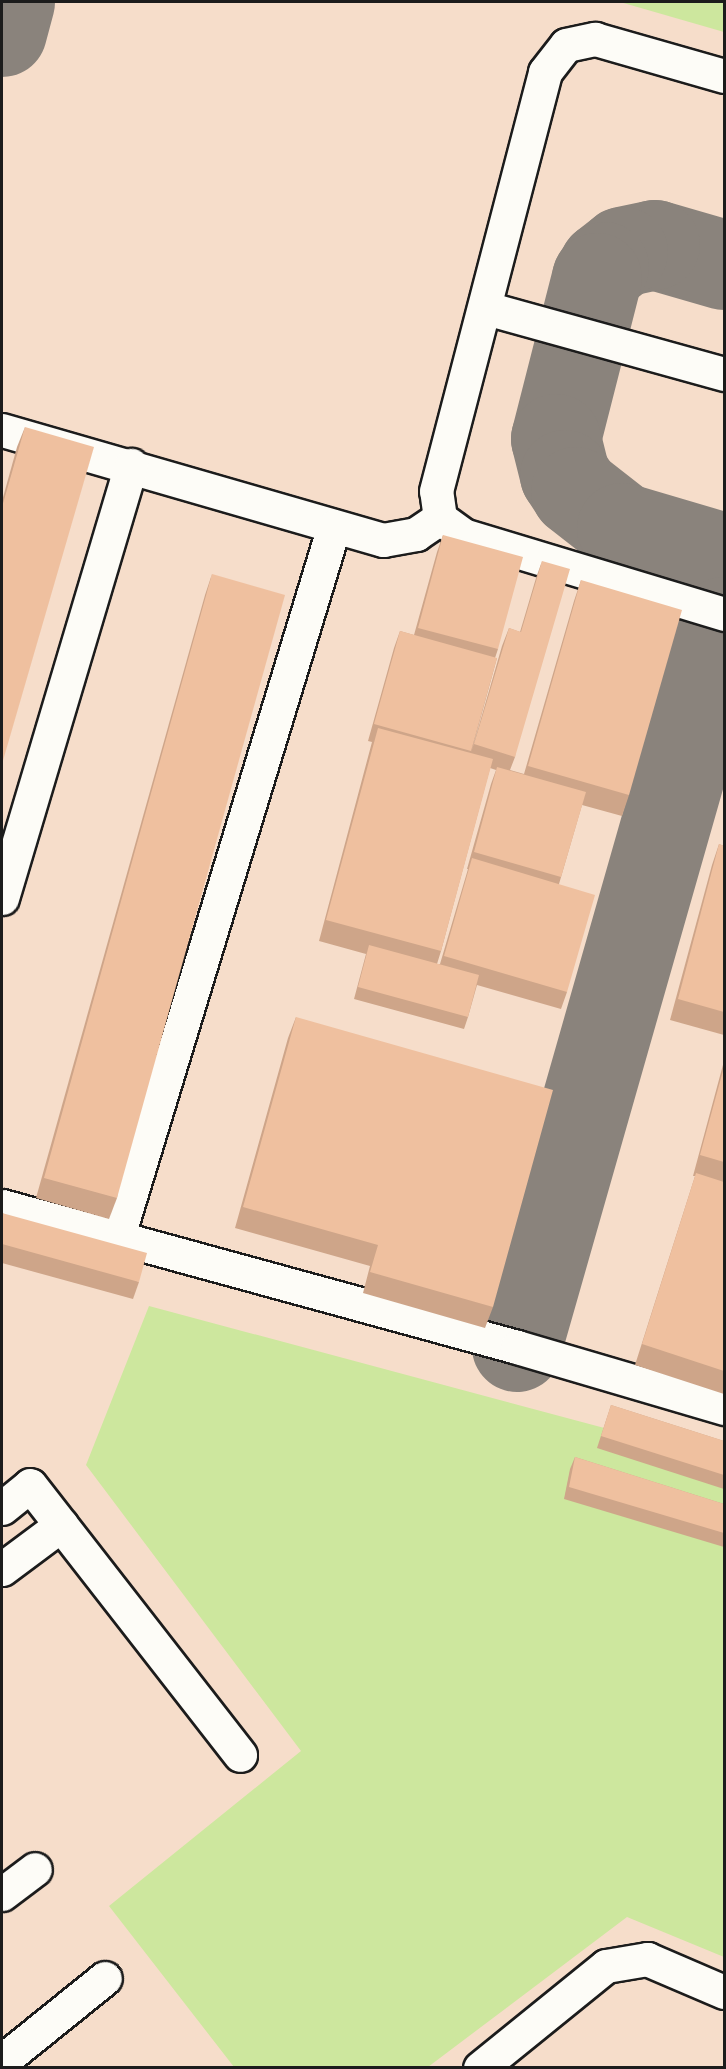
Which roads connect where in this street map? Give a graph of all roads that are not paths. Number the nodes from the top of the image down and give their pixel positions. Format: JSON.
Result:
{"nodes":[{"id":1,"x":724,"y":76,"type":"edge"},
{"id":2,"x":486,"y":308,"type":"junction"},
{"id":3,"x":724,"y":374,"type":"edge"},
{"id":4,"x":2,"y":430,"type":"edge"},
{"id":5,"x":131,"y":465,"type":"junction"},
{"id":6,"x":440,"y":518,"type":"junction"},
{"id":7,"x":334,"y":526,"type":"junction"},
{"id":8,"x":724,"y":614,"type":"edge"},
{"id":9,"x":2,"y":898,"type":"edge"},
{"id":10,"x":2,"y":1206,"type":"edge"},
{"id":11,"x":117,"y":1239,"type":"junction"},
{"id":12,"x":724,"y":1408,"type":"edge"},
{"id":13,"x":2,"y":1508,"type":"edge"},
{"id":14,"x":61,"y":1526,"type":"junction"},
{"id":15,"x":2,"y":1569,"type":"edge"},
{"id":16,"x":240,"y":1755,"type":"dead end"},
{"id":17,"x":35,"y":1869,"type":"dead end"},
{"id":18,"x":2,"y":1894,"type":"edge"},
{"id":19,"x":105,"y":1978,"type":"dead end"},
{"id":20,"x":724,"y":1992,"type":"edge"},
{"id":21,"x":2,"y":2061,"type":"edge"},
{"id":22,"x":480,"y":2067,"type":"edge"}],
"edges":[{"from":1,"to":2,"type":"lane"},
{"from":2,"to":3,"type":"lane"},
{"from":2,"to":6,"type":"lane"},
{"from":4,"to":5,"type":"lane"},
{"from":5,"to":7,"type":"lane"},
{"from":5,"to":9,"type":"lane"},
{"from":6,"to":7,"type":"lane"},
{"from":6,"to":8,"type":"lane"},
{"from":7,"to":11,"type":"lane"},
{"from":10,"to":11,"type":"lane"},
{"from":11,"to":12,"type":"lane"},
{"from":13,"to":14,"type":"lane"},
{"from":14,"to":15,"type":"lane"},
{"from":14,"to":16,"type":"lane"},
{"from":17,"to":18,"type":"lane"},
{"from":19,"to":21,"type":"lane"},
{"from":20,"to":22,"type":"lane"}]}
